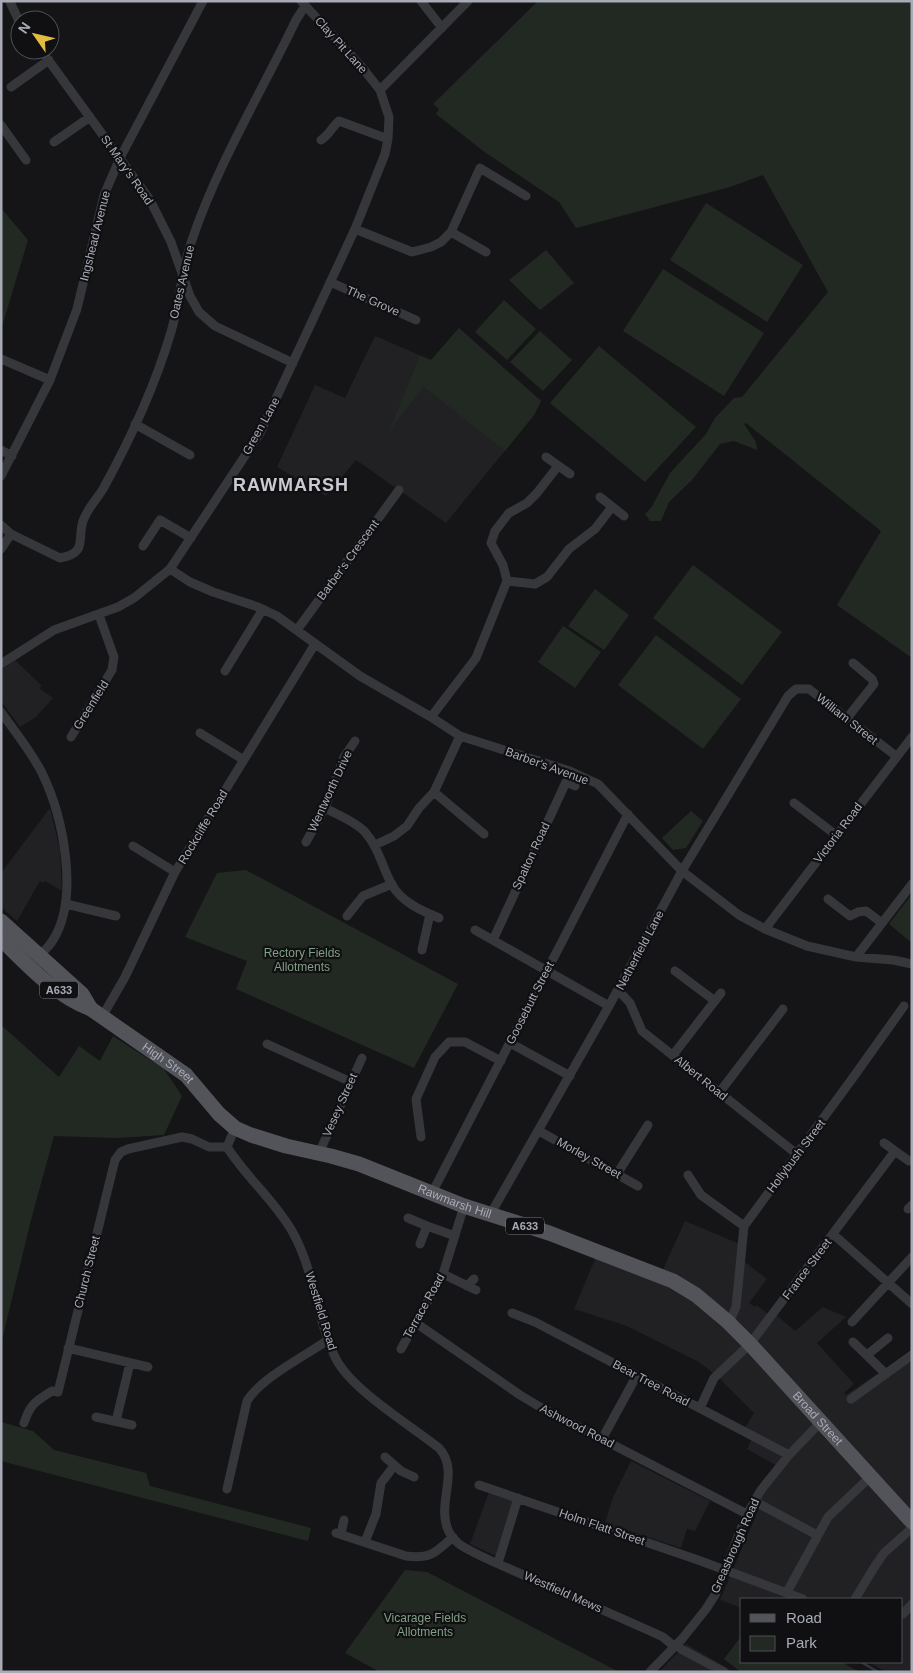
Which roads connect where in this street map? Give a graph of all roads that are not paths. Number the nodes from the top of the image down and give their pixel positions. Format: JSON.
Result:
{"nodes":[{"id":1,"x":203,"y":1,"type":"edge"},
{"id":2,"x":421,"y":1,"type":"edge"},
{"id":3,"x":468,"y":1,"type":"edge"},
{"id":4,"x":10,"y":2,"type":"edge"},
{"id":5,"x":303,"y":3,"type":"edge"},
{"id":6,"x":1,"y":6,"type":"edge"},
{"id":7,"x":442,"y":28,"type":"junction"},
{"id":8,"x":48,"y":60,"type":"joint"},
{"id":9,"x":11,"y":87,"type":"dead end"},
{"id":10,"x":380,"y":90,"type":"junction"},
{"id":11,"x":90,"y":117,"type":"junction"},
{"id":12,"x":1,"y":125,"type":"edge"},
{"id":13,"x":388,"y":139,"type":"junction"},
{"id":14,"x":320,"y":140,"type":"dead end"},
{"id":15,"x":54,"y":142,"type":"dead end"},
{"id":16,"x":120,"y":158,"type":"junction"},
{"id":17,"x":26,"y":160,"type":"dead end"},
{"id":18,"x":526,"y":196,"type":"dead end"},
{"id":19,"x":355,"y":229,"type":"junction"},
{"id":20,"x":451,"y":232,"type":"junction"},
{"id":21,"x":486,"y":252,"type":"dead end"},
{"id":22,"x":183,"y":280,"type":"junction"},
{"id":23,"x":330,"y":282,"type":"junction"},
{"id":24,"x":416,"y":320,"type":"dead end"},
{"id":25,"x":1,"y":359,"type":"edge"},
{"id":26,"x":293,"y":363,"type":"junction"},
{"id":27,"x":50,"y":380,"type":"junction"},
{"id":28,"x":135,"y":424,"type":"junction"},
{"id":29,"x":1,"y":450,"type":"edge"},
{"id":30,"x":190,"y":455,"type":"dead end"},
{"id":31,"x":12,"y":456,"type":"junction"},
{"id":32,"x":546,"y":457,"type":"dead end"},
{"id":33,"x":558,"y":466,"type":"junction"},
{"id":34,"x":570,"y":474,"type":"dead end"},
{"id":35,"x":1,"y":476,"type":"edge"},
{"id":36,"x":399,"y":490,"type":"dead end"},
{"id":37,"x":600,"y":497,"type":"dead end"},
{"id":38,"x":612,"y":507,"type":"junction"},
{"id":39,"x":624,"y":516,"type":"dead end"},
{"id":40,"x":1,"y":525,"type":"edge"},
{"id":41,"x":11,"y":534,"type":"junction"},
{"id":42,"x":191,"y":538,"type":"junction"},
{"id":43,"x":143,"y":546,"type":"dead end"},
{"id":44,"x":1,"y":549,"type":"edge"},
{"id":45,"x":170,"y":569,"type":"junction"},
{"id":46,"x":507,"y":581,"type":"junction"},
{"id":47,"x":263,"y":609,"type":"junction"},
{"id":48,"x":99,"y":615,"type":"junction"},
{"id":49,"x":297,"y":630,"type":"junction"},
{"id":50,"x":315,"y":644,"type":"junction"},
{"id":51,"x":853,"y":663,"type":"dead end"},
{"id":52,"x":1,"y":664,"type":"edge"},
{"id":53,"x":225,"y":671,"type":"dead end"},
{"id":54,"x":796,"y":689,"type":"joint"},
{"id":55,"x":1,"y":712,"type":"edge"},
{"id":56,"x":431,"y":717,"type":"junction"},
{"id":57,"x":847,"y":718,"type":"junction"},
{"id":58,"x":200,"y":733,"type":"dead end"},
{"id":59,"x":460,"y":736,"type":"junction"},
{"id":60,"x":71,"y":737,"type":"dead end"},
{"id":61,"x":912,"y":737,"type":"edge"},
{"id":62,"x":355,"y":741,"type":"dead end"},
{"id":63,"x":896,"y":756,"type":"junction"},
{"id":64,"x":244,"y":760,"type":"junction"},
{"id":65,"x":575,"y":786,"type":"dead end"},
{"id":66,"x":434,"y":792,"type":"junction"},
{"id":67,"x":794,"y":803,"type":"dead end"},
{"id":68,"x":325,"y":808,"type":"junction"},
{"id":69,"x":628,"y":814,"type":"junction"},
{"id":70,"x":484,"y":834,"type":"dead end"},
{"id":71,"x":836,"y":836,"type":"junction"},
{"id":72,"x":306,"y":842,"type":"dead end"},
{"id":73,"x":375,"y":845,"type":"junction"},
{"id":74,"x":133,"y":846,"type":"dead end"},
{"id":75,"x":682,"y":871,"type":"junction"},
{"id":76,"x":176,"y":872,"type":"junction"},
{"id":77,"x":392,"y":884,"type":"junction"},
{"id":78,"x":912,"y":884,"type":"edge"},
{"id":79,"x":828,"y":899,"type":"dead end"},
{"id":80,"x":66,"y":904,"type":"junction"},
{"id":81,"x":116,"y":916,"type":"dead end"},
{"id":82,"x":347,"y":916,"type":"dead end"},
{"id":83,"x":1,"y":921,"type":"edge"},
{"id":84,"x":882,"y":923,"type":"junction"},
{"id":85,"x":475,"y":930,"type":"dead end"},
{"id":86,"x":765,"y":930,"type":"junction"},
{"id":87,"x":1,"y":939,"type":"edge"},
{"id":88,"x":493,"y":940,"type":"junction"},
{"id":89,"x":422,"y":950,"type":"dead end"},
{"id":90,"x":856,"y":957,"type":"junction"},
{"id":91,"x":34,"y":961,"type":"junction"},
{"id":92,"x":912,"y":964,"type":"edge"},
{"id":93,"x":675,"y":971,"type":"dead end"},
{"id":94,"x":547,"y":972,"type":"junction"},
{"id":95,"x":618,"y":990,"type":"junction"},
{"id":96,"x":720,"y":994,"type":"dead end"},
{"id":97,"x":714,"y":1001,"type":"junction"},
{"id":98,"x":609,"y":1006,"type":"junction"},
{"id":99,"x":904,"y":1006,"type":"dead end"},
{"id":100,"x":783,"y":1009,"type":"dead end"},
{"id":101,"x":96,"y":1013,"type":"junction"},
{"id":102,"x":510,"y":1043,"type":"junction"},
{"id":103,"x":267,"y":1044,"type":"dead end"},
{"id":104,"x":672,"y":1055,"type":"junction"},
{"id":105,"x":362,"y":1058,"type":"dead end"},
{"id":106,"x":501,"y":1061,"type":"junction"},
{"id":107,"x":570,"y":1076,"type":"junction"},
{"id":108,"x":351,"y":1082,"type":"junction"},
{"id":109,"x":719,"y":1093,"type":"junction"},
{"id":110,"x":648,"y":1125,"type":"dead end"},
{"id":111,"x":235,"y":1128,"type":"junction"},
{"id":112,"x":539,"y":1130,"type":"junction"},
{"id":113,"x":421,"y":1137,"type":"dead end"},
{"id":114,"x":884,"y":1143,"type":"dead end"},
{"id":115,"x":227,"y":1147,"type":"junction"},
{"id":116,"x":895,"y":1151,"type":"junction"},
{"id":117,"x":319,"y":1153,"type":"junction"},
{"id":118,"x":798,"y":1154,"type":"junction"},
{"id":119,"x":908,"y":1161,"type":"dead end"},
{"id":120,"x":617,"y":1174,"type":"junction"},
{"id":121,"x":688,"y":1175,"type":"dead end"},
{"id":122,"x":638,"y":1186,"type":"dead end"},
{"id":123,"x":432,"y":1193,"type":"junction"},
{"id":124,"x":464,"y":1206,"type":"junction"},
{"id":125,"x":490,"y":1215,"type":"junction"},
{"id":126,"x":408,"y":1218,"type":"dead end"},
{"id":127,"x":427,"y":1226,"type":"junction"},
{"id":128,"x":744,"y":1226,"type":"junction"},
{"id":129,"x":833,"y":1234,"type":"junction"},
{"id":130,"x":455,"y":1236,"type":"junction"},
{"id":131,"x":420,"y":1244,"type":"dead end"},
{"id":132,"x":912,"y":1256,"type":"edge"},
{"id":133,"x":443,"y":1274,"type":"junction"},
{"id":134,"x":474,"y":1278,"type":"dead end"},
{"id":135,"x":888,"y":1281,"type":"junction"},
{"id":136,"x":912,"y":1304,"type":"edge"},
{"id":137,"x":512,"y":1313,"type":"dead end"},
{"id":138,"x":724,"y":1319,"type":"junction"},
{"id":139,"x":852,"y":1322,"type":"dead end"},
{"id":140,"x":416,"y":1323,"type":"junction"},
{"id":141,"x":888,"y":1338,"type":"dead end"},
{"id":142,"x":328,"y":1340,"type":"junction"},
{"id":143,"x":853,"y":1342,"type":"dead end"},
{"id":144,"x":750,"y":1344,"type":"junction"},
{"id":145,"x":68,"y":1348,"type":"junction"},
{"id":146,"x":401,"y":1349,"type":"dead end"},
{"id":147,"x":868,"y":1355,"type":"junction"},
{"id":148,"x":912,"y":1355,"type":"edge"},
{"id":149,"x":130,"y":1363,"type":"junction"},
{"id":150,"x":148,"y":1367,"type":"dead end"},
{"id":151,"x":886,"y":1374,"type":"junction"},
{"id":152,"x":637,"y":1375,"type":"junction"},
{"id":153,"x":851,"y":1399,"type":"dead end"},
{"id":154,"x":700,"y":1408,"type":"junction"},
{"id":155,"x":96,"y":1417,"type":"dead end"},
{"id":156,"x":116,"y":1421,"type":"junction"},
{"id":157,"x":24,"y":1423,"type":"dead end"},
{"id":158,"x":822,"y":1423,"type":"junction"},
{"id":159,"x":132,"y":1425,"type":"dead end"},
{"id":160,"x":602,"y":1439,"type":"junction"},
{"id":161,"x":789,"y":1454,"type":"junction"},
{"id":162,"x":385,"y":1457,"type":"dead end"},
{"id":163,"x":394,"y":1466,"type":"junction"},
{"id":164,"x":414,"y":1477,"type":"dead end"},
{"id":165,"x":870,"y":1477,"type":"junction"},
{"id":166,"x":479,"y":1485,"type":"dead end"},
{"id":167,"x":227,"y":1489,"type":"dead end"},
{"id":168,"x":518,"y":1498,"type":"junction"},
{"id":169,"x":754,"y":1501,"type":"junction"},
{"id":170,"x":748,"y":1514,"type":"junction"},
{"id":171,"x":344,"y":1520,"type":"dead end"},
{"id":172,"x":911,"y":1520,"type":"edge"},
{"id":173,"x":817,"y":1534,"type":"junction"},
{"id":174,"x":453,"y":1537,"type":"junction"},
{"id":175,"x":365,"y":1542,"type":"junction"},
{"id":176,"x":498,"y":1563,"type":"junction"},
{"id":177,"x":724,"y":1570,"type":"junction"},
{"id":178,"x":787,"y":1592,"type":"junction"},
{"id":179,"x":801,"y":1598,"type":"edge"},
{"id":180,"x":856,"y":1598,"type":"edge"},
{"id":181,"x":912,"y":1604,"type":"edge"},
{"id":182,"x":903,"y":1614,"type":"edge"},
{"id":183,"x":678,"y":1648,"type":"junction"},
{"id":184,"x":650,"y":1672,"type":"edge"},
{"id":185,"x":724,"y":1672,"type":"edge"}],
"edges":[{"from":1,"to":16,"type":"street","name":"Ingshead Avenue"},
{"from":2,"to":7,"type":"street"},
{"from":3,"to":7,"type":"street"},
{"from":4,"to":6,"type":"street"},
{"from":5,"to":10,"type":"street","name":"Clay Pit Lane"},
{"from":5,"to":22,"type":"street","name":"Oates Avenue"},
{"from":7,"to":10,"type":"street"},
{"from":8,"to":9,"type":"street"},
{"from":8,"to":11,"type":"street","name":"St Mary's Road"},
{"from":10,"to":13,"type":"street","name":"Green Lane"},
{"from":11,"to":15,"type":"street"},
{"from":11,"to":16,"type":"street","name":"St Mary's Road"},
{"from":12,"to":17,"type":"street"},
{"from":13,"to":14,"type":"street"},
{"from":13,"to":19,"type":"street","name":"Green Lane"},
{"from":16,"to":22,"type":"street","name":"St Mary's Road"},
{"from":16,"to":27,"type":"street","name":"Ingshead Avenue"},
{"from":18,"to":20,"type":"street"},
{"from":19,"to":20,"type":"street"},
{"from":19,"to":23,"type":"street","name":"Green Lane"},
{"from":20,"to":21,"type":"street"},
{"from":22,"to":26,"type":"street","name":"St Mary's Road"},
{"from":22,"to":28,"type":"street","name":"Oates Avenue"},
{"from":23,"to":24,"type":"street","name":"The Grove"},
{"from":23,"to":26,"type":"street","name":"Green Lane"},
{"from":25,"to":27,"type":"street"},
{"from":26,"to":42,"type":"street","name":"Green Lane"},
{"from":27,"to":31,"type":"street","name":"Ingshead Avenue"},
{"from":28,"to":30,"type":"street"},
{"from":28,"to":41,"type":"street","name":"Oates Avenue"},
{"from":29,"to":31,"type":"street"},
{"from":31,"to":35,"type":"street","name":"Ingshead Avenue"},
{"from":32,"to":33,"type":"street"},
{"from":33,"to":34,"type":"street"},
{"from":33,"to":46,"type":"street"},
{"from":36,"to":49,"type":"street","name":"Barber's Crescent"},
{"from":37,"to":38,"type":"street"},
{"from":38,"to":39,"type":"street"},
{"from":38,"to":46,"type":"street"},
{"from":40,"to":41,"type":"street"},
{"from":41,"to":44,"type":"street"},
{"from":42,"to":43,"type":"street"},
{"from":42,"to":45,"type":"street","name":"Green Lane"},
{"from":45,"to":47,"type":"street","name":"Barber's Avenue"},
{"from":45,"to":48,"type":"street","name":"Green Lane"},
{"from":46,"to":56,"type":"street"},
{"from":47,"to":49,"type":"street","name":"Barber's Avenue"},
{"from":47,"to":53,"type":"street"},
{"from":48,"to":52,"type":"street","name":"Green Lane"},
{"from":48,"to":60,"type":"street","name":"Greenfield"},
{"from":49,"to":50,"type":"street","name":"Barber's Avenue"},
{"from":50,"to":56,"type":"street","name":"Barber's Avenue"},
{"from":50,"to":64,"type":"street","name":"Rockcliffe Road"},
{"from":51,"to":57,"type":"street"},
{"from":54,"to":57,"type":"street","name":"William Street"},
{"from":54,"to":75,"type":"street","name":"Netherfield Lane"},
{"from":55,"to":80,"type":"street"},
{"from":56,"to":59,"type":"street","name":"Barber's Avenue"},
{"from":57,"to":63,"type":"street","name":"William Street"},
{"from":58,"to":64,"type":"street"},
{"from":59,"to":66,"type":"street"},
{"from":59,"to":69,"type":"street","name":"Barber's Avenue"},
{"from":61,"to":63,"type":"street","name":"Victoria Road"},
{"from":62,"to":68,"type":"street","name":"Wentworth Drive"},
{"from":63,"to":71,"type":"street","name":"Victoria Road"},
{"from":64,"to":76,"type":"street","name":"Rockcliffe Road"},
{"from":65,"to":88,"type":"street","name":"Spalton Road"},
{"from":66,"to":70,"type":"street"},
{"from":66,"to":73,"type":"street"},
{"from":67,"to":71,"type":"street"},
{"from":68,"to":72,"type":"street","name":"Wentworth Drive"},
{"from":68,"to":73,"type":"street"},
{"from":69,"to":75,"type":"street","name":"Barber's Avenue"},
{"from":69,"to":94,"type":"street","name":"Goosebutt Street"},
{"from":71,"to":86,"type":"street","name":"Victoria Road"},
{"from":73,"to":77,"type":"street"},
{"from":74,"to":76,"type":"street"},
{"from":75,"to":86,"type":"street","name":"Barber's Avenue"},
{"from":75,"to":95,"type":"street","name":"Netherfield Lane"},
{"from":76,"to":101,"type":"street","name":"Rockcliffe Road"},
{"from":77,"to":82,"type":"street"},
{"from":77,"to":89,"type":"street"},
{"from":78,"to":84,"type":"street"},
{"from":79,"to":84,"type":"street"},
{"from":80,"to":81,"type":"street"},
{"from":80,"to":91,"type":"street"},
{"from":83,"to":91,"type":"main road","name":"High Street","number":"A633"},
{"from":84,"to":90,"type":"street"},
{"from":85,"to":88,"type":"street"},
{"from":86,"to":90,"type":"street","name":"Barber's Avenue"},
{"from":87,"to":91,"type":"main road","name":"High Street","number":"A633"},
{"from":88,"to":94,"type":"street"},
{"from":90,"to":92,"type":"street","name":"Barber's Avenue"},
{"from":91,"to":101,"type":"main road","name":"High Street","number":"A633"},
{"from":93,"to":97,"type":"street"},
{"from":94,"to":98,"type":"street"},
{"from":94,"to":102,"type":"street","name":"Goosebutt Street"},
{"from":95,"to":98,"type":"street","name":"Netherfield Lane"},
{"from":95,"to":104,"type":"street","name":"Albert Road"},
{"from":96,"to":97,"type":"street"},
{"from":97,"to":104,"type":"street"},
{"from":98,"to":107,"type":"street","name":"Netherfield Lane"},
{"from":99,"to":118,"type":"street","name":"Hollybush Street"},
{"from":100,"to":109,"type":"street"},
{"from":101,"to":111,"type":"main road","name":"High Street","number":"A633"},
{"from":102,"to":106,"type":"street","name":"Goosebutt Street"},
{"from":102,"to":107,"type":"street"},
{"from":103,"to":108,"type":"street"},
{"from":104,"to":109,"type":"street","name":"Albert Road"},
{"from":105,"to":108,"type":"street","name":"Vesey Street"},
{"from":106,"to":113,"type":"street"},
{"from":106,"to":123,"type":"street","name":"Goosebutt Street"},
{"from":107,"to":112,"type":"street","name":"Netherfield Lane"},
{"from":108,"to":117,"type":"street","name":"Vesey Street"},
{"from":109,"to":118,"type":"street","name":"Albert Road"},
{"from":110,"to":120,"type":"street"},
{"from":111,"to":115,"type":"street"},
{"from":111,"to":117,"type":"main road","name":"Rawmarsh Hill","number":"A633"},
{"from":112,"to":120,"type":"street","name":"Morley Street"},
{"from":112,"to":125,"type":"street","name":"Netherfield Lane"},
{"from":114,"to":116,"type":"street"},
{"from":115,"to":142,"type":"street","name":"Westfield Road"},
{"from":115,"to":145,"type":"street","name":"Church Street"},
{"from":116,"to":119,"type":"street"},
{"from":116,"to":129,"type":"street","name":"France Street"},
{"from":117,"to":123,"type":"main road","name":"Rawmarsh Hill","number":"A633"},
{"from":118,"to":128,"type":"street","name":"Hollybush Street"},
{"from":120,"to":122,"type":"street","name":"Morley Street"},
{"from":121,"to":128,"type":"street"},
{"from":123,"to":124,"type":"main road","name":"Rawmarsh Hill","number":"A633"},
{"from":124,"to":125,"type":"main road","name":"Rawmarsh Hill","number":"A633"},
{"from":124,"to":130,"type":"street","name":"Terrace Road"},
{"from":125,"to":138,"type":"main road","name":"Rawmarsh Hill","number":"A633"},
{"from":126,"to":127,"type":"street"},
{"from":127,"to":130,"type":"street"},
{"from":127,"to":131,"type":"street"},
{"from":128,"to":138,"type":"street"},
{"from":129,"to":135,"type":"street"},
{"from":129,"to":144,"type":"street","name":"France Street"},
{"from":130,"to":133,"type":"street","name":"Terrace Road"},
{"from":132,"to":135,"type":"street"},
{"from":133,"to":134,"type":"street"},
{"from":133,"to":140,"type":"street","name":"Terrace Road"},
{"from":135,"to":136,"type":"street"},
{"from":135,"to":139,"type":"street"},
{"from":137,"to":152,"type":"street","name":"Bear Tree Road"},
{"from":138,"to":144,"type":"main road","name":"Broad Street","number":"A633"},
{"from":140,"to":146,"type":"street","name":"Terrace Road"},
{"from":140,"to":160,"type":"street","name":"Ashwood Road"},
{"from":141,"to":147,"type":"street"},
{"from":142,"to":167,"type":"street"},
{"from":142,"to":174,"type":"street","name":"Westfield Road"},
{"from":143,"to":147,"type":"street"},
{"from":144,"to":154,"type":"street","name":"France Street"},
{"from":144,"to":158,"type":"main road","name":"Broad Street","number":"A633"},
{"from":145,"to":149,"type":"street"},
{"from":145,"to":157,"type":"street","name":"Church Street"},
{"from":147,"to":151,"type":"street"},
{"from":148,"to":151,"type":"street"},
{"from":149,"to":150,"type":"street"},
{"from":149,"to":156,"type":"street"},
{"from":151,"to":153,"type":"street"},
{"from":152,"to":154,"type":"street","name":"Bear Tree Road"},
{"from":152,"to":160,"type":"street"},
{"from":154,"to":161,"type":"street","name":"Bear Tree Road"},
{"from":155,"to":156,"type":"street"},
{"from":156,"to":159,"type":"street"},
{"from":158,"to":161,"type":"street","name":"Greasbrough Road"},
{"from":158,"to":165,"type":"main road","name":"Broad Street","number":"A633"},
{"from":160,"to":170,"type":"street","name":"Ashwood Road"},
{"from":161,"to":169,"type":"street","name":"Greasbrough Road"},
{"from":162,"to":163,"type":"street"},
{"from":163,"to":164,"type":"street"},
{"from":163,"to":175,"type":"street"},
{"from":165,"to":172,"type":"main road","name":"Broad Street","number":"A633"},
{"from":165,"to":173,"type":"street"},
{"from":166,"to":168,"type":"street","name":"Holm Flatt Street"},
{"from":168,"to":176,"type":"street"},
{"from":168,"to":177,"type":"street","name":"Holm Flatt Street"},
{"from":169,"to":170,"type":"street","name":"Greasbrough Road"},
{"from":169,"to":173,"type":"street"},
{"from":170,"to":177,"type":"street","name":"Greasbrough Road"},
{"from":171,"to":175,"type":"street"},
{"from":172,"to":180,"type":"street"},
{"from":173,"to":178,"type":"street"},
{"from":174,"to":175,"type":"street"},
{"from":174,"to":176,"type":"street","name":"Westfield Mews"},
{"from":176,"to":183,"type":"street","name":"Westfield Mews"},
{"from":177,"to":178,"type":"street","name":"Holm Flatt Street"},
{"from":177,"to":183,"type":"street","name":"Greasbrough Road"},
{"from":178,"to":179,"type":"street","name":"Holm Flatt Street"},
{"from":181,"to":182,"type":"street"},
{"from":183,"to":184,"type":"street","name":"Greasbrough Road"},
{"from":183,"to":185,"type":"street","name":"Westfield Mews"}]}
